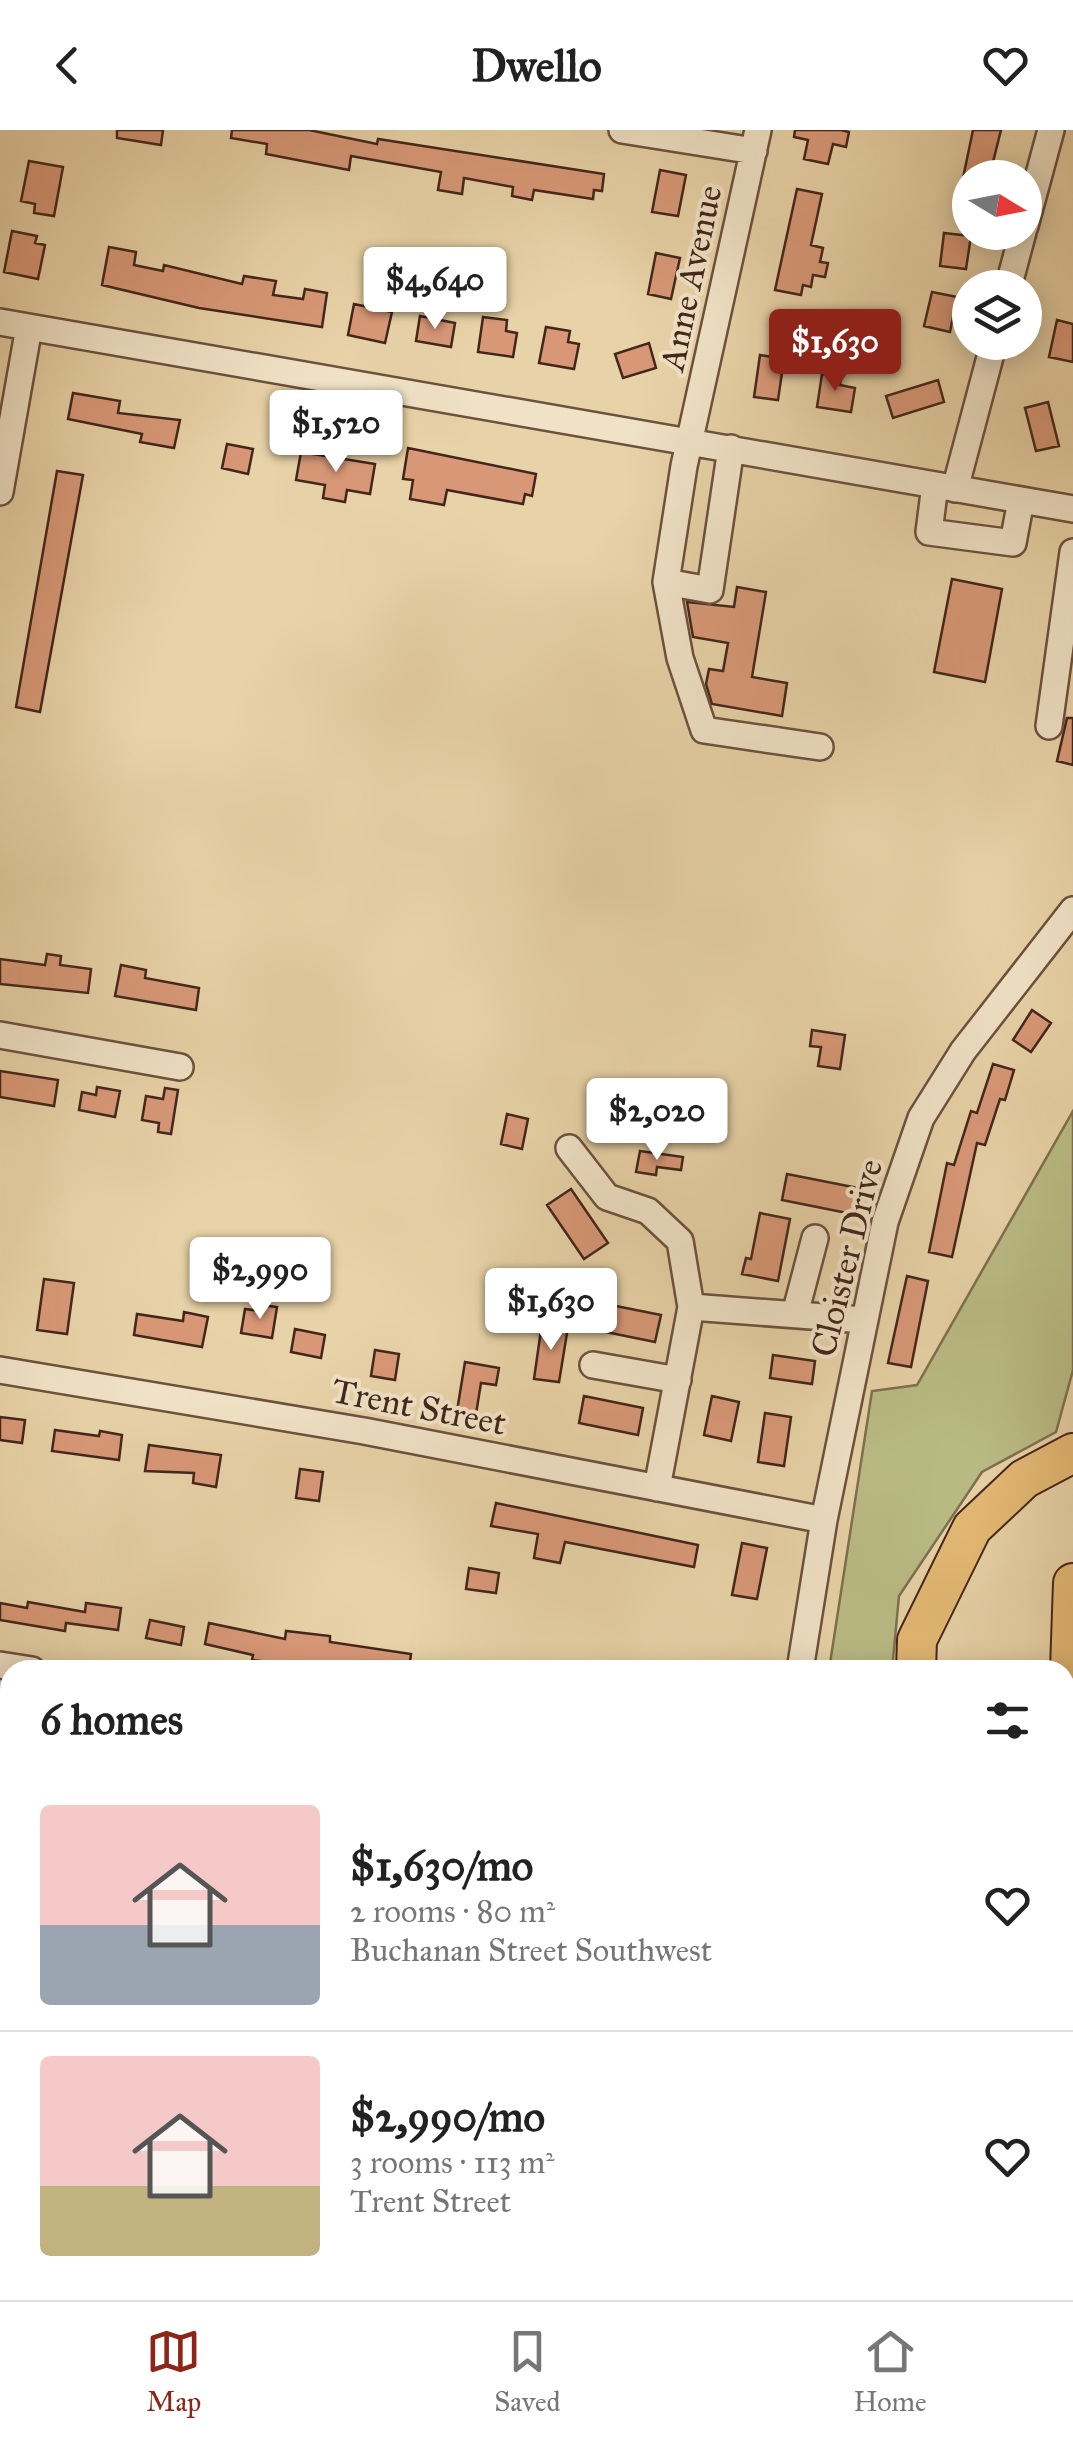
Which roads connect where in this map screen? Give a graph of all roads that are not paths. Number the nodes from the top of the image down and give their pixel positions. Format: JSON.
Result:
{"nodes":[{"id":1,"x":622,"y":130,"type":"edge"},
{"id":2,"x":1051,"y":130,"type":"edge"},
{"id":3,"x":756,"y":141,"type":"edge"},
{"id":4,"x":1042,"y":163,"type":"edge"},
{"id":5,"x":0,"y":322,"type":"edge"},
{"id":6,"x":28,"y":328,"type":"junction"},
{"id":7,"x":988,"y":360,"type":"edge"},
{"id":8,"x":691,"y":440,"type":"junction"},
{"id":9,"x":731,"y":448,"type":"junction"},
{"id":10,"x":945,"y":487,"type":"junction"},
{"id":11,"x":0,"y":492,"type":"edge"},
{"id":12,"x":1021,"y":500,"type":"junction"},
{"id":13,"x":1073,"y":509,"type":"edge"},
{"id":14,"x":1073,"y":552,"type":"edge"},
{"id":15,"x":666,"y":582,"type":"junction"},
{"id":16,"x":1049,"y":726,"type":"dead end"},
{"id":17,"x":820,"y":747,"type":"dead end"},
{"id":18,"x":1073,"y":910,"type":"edge"},
{"id":19,"x":0,"y":1036,"type":"edge"},
{"id":20,"x":180,"y":1067,"type":"dead end"},
{"id":21,"x":569,"y":1148,"type":"dead end"},
{"id":22,"x":815,"y":1238,"type":"dead end"},
{"id":23,"x":698,"y":1306,"type":"junction"},
{"id":24,"x":795,"y":1314,"type":"junction"},
{"id":25,"x":864,"y":1320,"type":"junction"},
{"id":26,"x":592,"y":1365,"type":"dead end"},
{"id":27,"x":0,"y":1370,"type":"edge"},
{"id":28,"x":678,"y":1380,"type":"junction"},
{"id":29,"x":1073,"y":1453,"type":"edge"},
{"id":30,"x":657,"y":1488,"type":"junction"},
{"id":31,"x":824,"y":1520,"type":"junction"},
{"id":32,"x":1073,"y":1583,"type":"edge"},
{"id":33,"x":802,"y":1660,"type":"edge"},
{"id":34,"x":917,"y":1660,"type":"edge"},
{"id":35,"x":1070,"y":1660,"type":"edge"}],
"edges":[{"from":1,"to":3,"type":"street"},
{"from":2,"to":4,"type":"street"},
{"from":3,"to":8,"type":"street","name":"Anne Avenue"},
{"from":5,"to":6,"type":"street"},
{"from":6,"to":8,"type":"street"},
{"from":6,"to":11,"type":"street"},
{"from":7,"to":10,"type":"street"},
{"from":8,"to":9,"type":"street"},
{"from":8,"to":15,"type":"street","name":"Anne Avenue"},
{"from":9,"to":10,"type":"street"},
{"from":9,"to":15,"type":"street"},
{"from":10,"to":12,"type":"street"},
{"from":10,"to":12,"type":"street"},
{"from":12,"to":13,"type":"street"},
{"from":14,"to":16,"type":"street"},
{"from":15,"to":17,"type":"street"},
{"from":18,"to":25,"type":"street","name":"Cloister Drive"},
{"from":19,"to":20,"type":"street"},
{"from":21,"to":23,"type":"street"},
{"from":22,"to":24,"type":"street"},
{"from":23,"to":24,"type":"street"},
{"from":23,"to":28,"type":"street"},
{"from":24,"to":25,"type":"street"},
{"from":25,"to":31,"type":"street","name":"Cloister Drive"},
{"from":26,"to":28,"type":"street"},
{"from":27,"to":30,"type":"street","name":"Trent Street"},
{"from":28,"to":30,"type":"street"},
{"from":29,"to":34,"type":"highway"},
{"from":30,"to":31,"type":"street","name":"Trent Street"},
{"from":31,"to":33,"type":"street","name":"Cloister Drive"},
{"from":32,"to":35,"type":"highway"}]}
